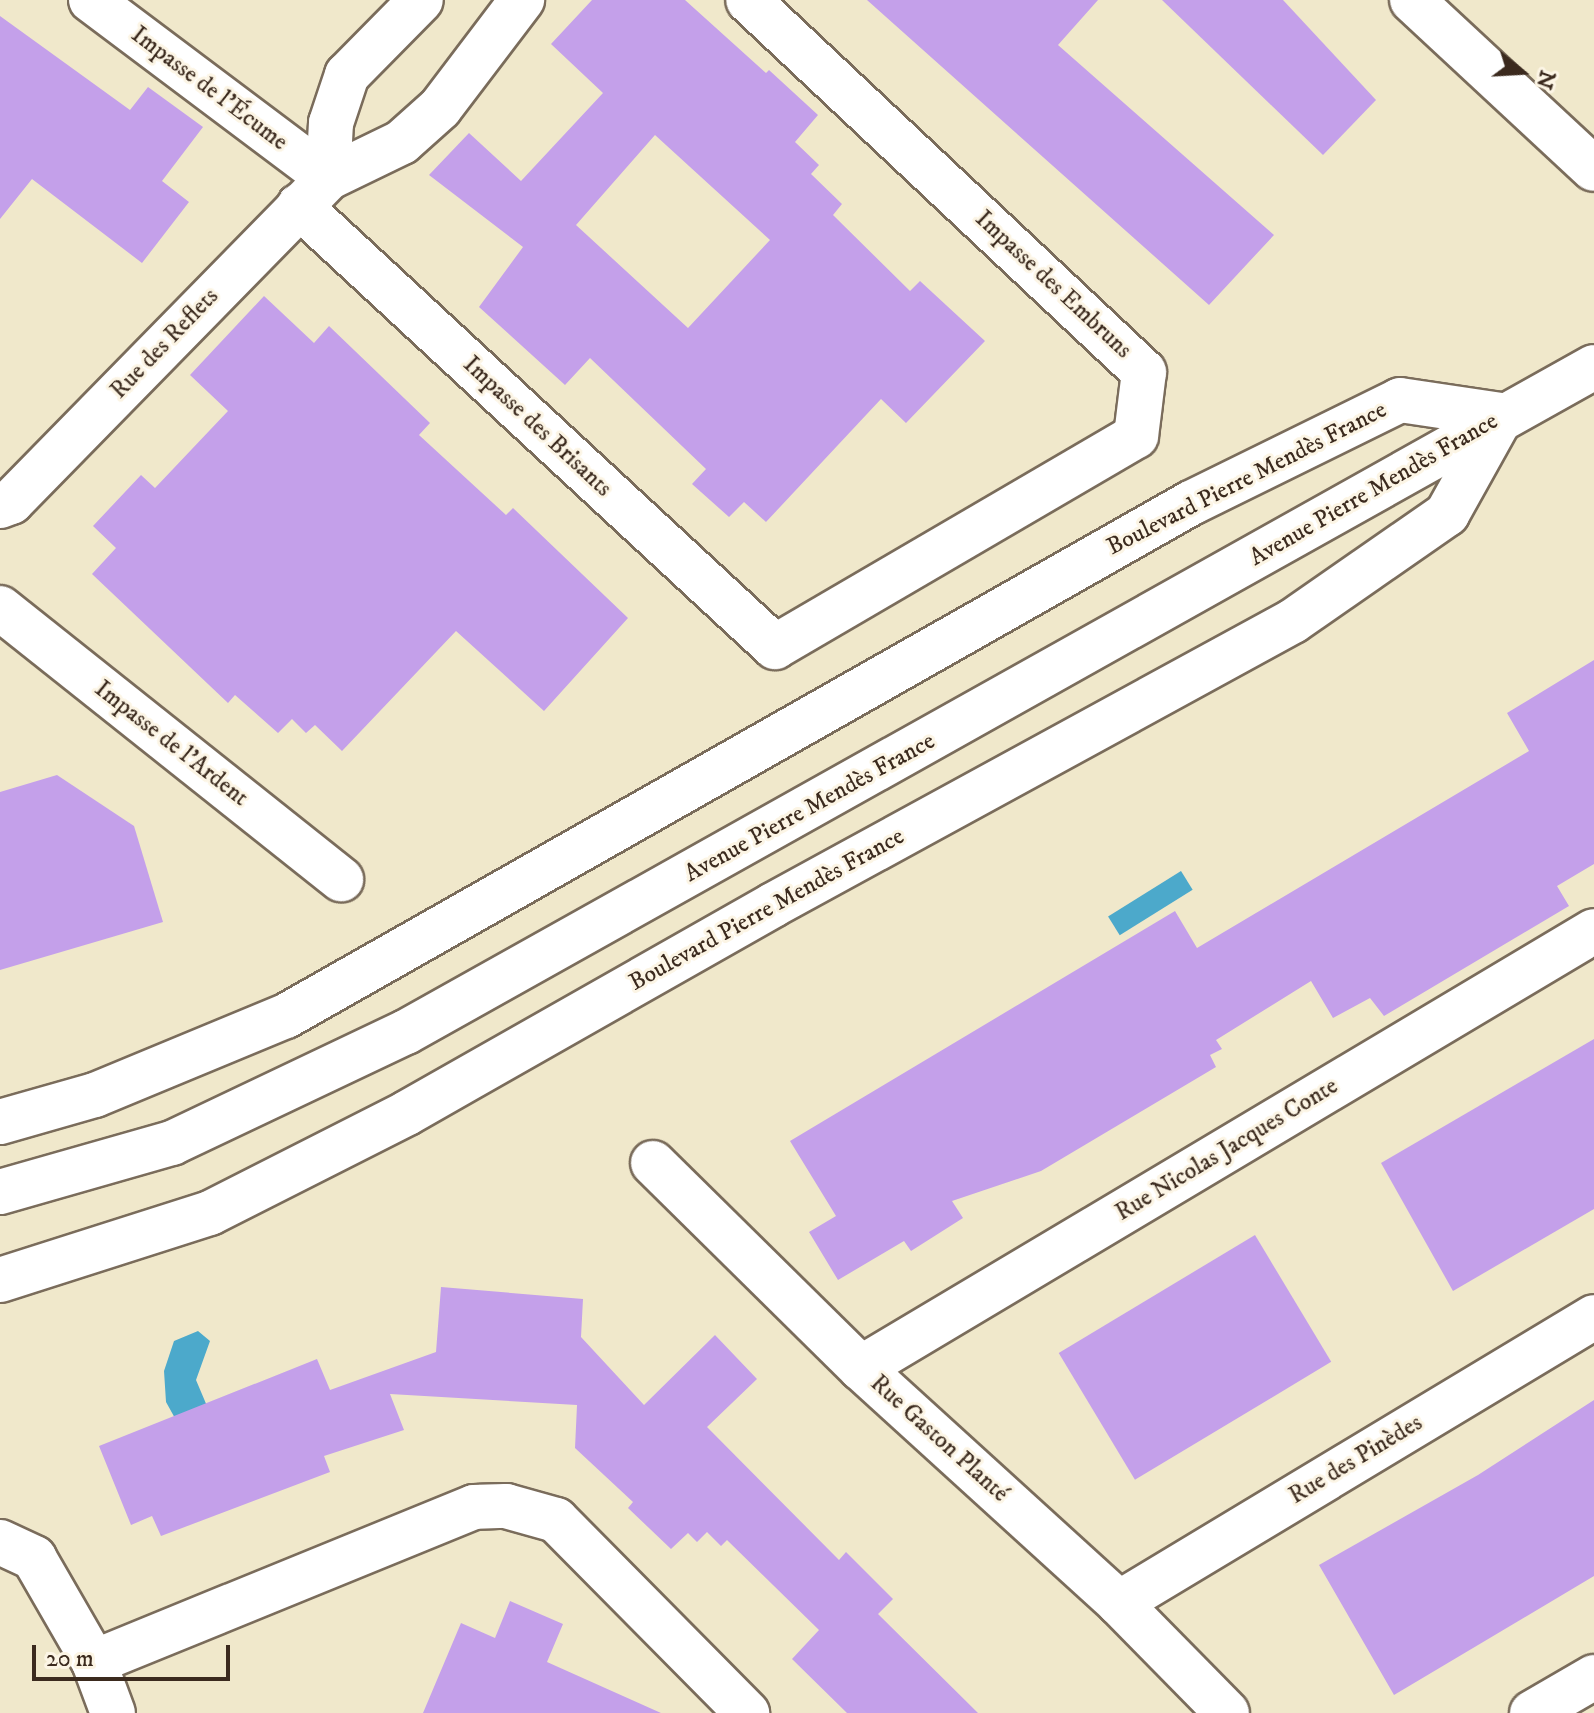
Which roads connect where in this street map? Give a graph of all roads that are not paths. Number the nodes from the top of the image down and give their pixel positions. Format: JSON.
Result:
{"nodes":[{"id":1,"x":91,"y":0,"type":"edge"},
{"id":2,"x":421,"y":0,"type":"edge"},
{"id":3,"x":522,"y":0,"type":"edge"},
{"id":4,"x":748,"y":0,"type":"edge"},
{"id":5,"x":1412,"y":0,"type":"edge"},
{"id":6,"x":1594,"y":169,"type":"edge"},
{"id":7,"x":313,"y":192,"type":"junction"},
{"id":8,"x":1594,"y":367,"type":"edge"},
{"id":9,"x":1501,"y":415,"type":"junction"},
{"id":10,"x":0,"y":506,"type":"edge"},
{"id":11,"x":0,"y":608,"type":"edge"},
{"id":12,"x":775,"y":647,"type":"joint"},
{"id":13,"x":341,"y":879,"type":"dead end"},
{"id":14,"x":1594,"y":931,"type":"edge"},
{"id":15,"x":0,"y":1122,"type":"edge"},
{"id":16,"x":653,"y":1163,"type":"dead end"},
{"id":17,"x":0,"y":1192,"type":"edge"},
{"id":18,"x":0,"y":1280,"type":"edge"},
{"id":19,"x":1594,"y":1317,"type":"edge"},
{"id":20,"x":861,"y":1368,"type":"junction"},
{"id":21,"x":0,"y":1542,"type":"edge"},
{"id":22,"x":1119,"y":1603,"type":"junction"},
{"id":23,"x":94,"y":1662,"type":"junction"},
{"id":24,"x":1594,"y":1677,"type":"edge"},
{"id":25,"x":113,"y":1713,"type":"edge"},
{"id":26,"x":747,"y":1713,"type":"edge"},
{"id":27,"x":1227,"y":1713,"type":"edge"},
{"id":28,"x":1532,"y":1713,"type":"edge"}],
"edges":[{"from":1,"to":7,"type":"street","name":"Impasse de l'Écume"},
{"from":2,"to":7,"type":"street"},
{"from":3,"to":7,"type":"street","name":"Rue des Reflets"},
{"from":4,"to":12,"type":"street","name":"Impasse des Embruns"},
{"from":5,"to":6,"type":"street"},
{"from":7,"to":10,"type":"street","name":"Rue des Reflets"},
{"from":7,"to":12,"type":"street","name":"Impasse des Brisants"},
{"from":8,"to":9,"type":"street","name":"Avenue Pierre Mendès France"},
{"from":9,"to":15,"type":"street","name":"Boulevard Pierre Mendès France"},
{"from":9,"to":17,"type":"street","name":"Avenue Pierre Mendès France"},
{"from":9,"to":18,"type":"street","name":"Boulevard Pierre Mendès France"},
{"from":11,"to":13,"type":"street","name":"Impasse de l'Ardent"},
{"from":14,"to":20,"type":"street","name":"Rue Nicolas Jacques Conte"},
{"from":16,"to":20,"type":"street","name":"Rue Gaston Planté"},
{"from":19,"to":22,"type":"street","name":"Rue des Pinèdes"},
{"from":20,"to":22,"type":"street","name":"Rue Gaston Planté"},
{"from":21,"to":23,"type":"street"},
{"from":22,"to":27,"type":"street","name":"Rue Gaston Planté"},
{"from":23,"to":25,"type":"street"},
{"from":23,"to":26,"type":"street"},
{"from":24,"to":28,"type":"street"}]}
